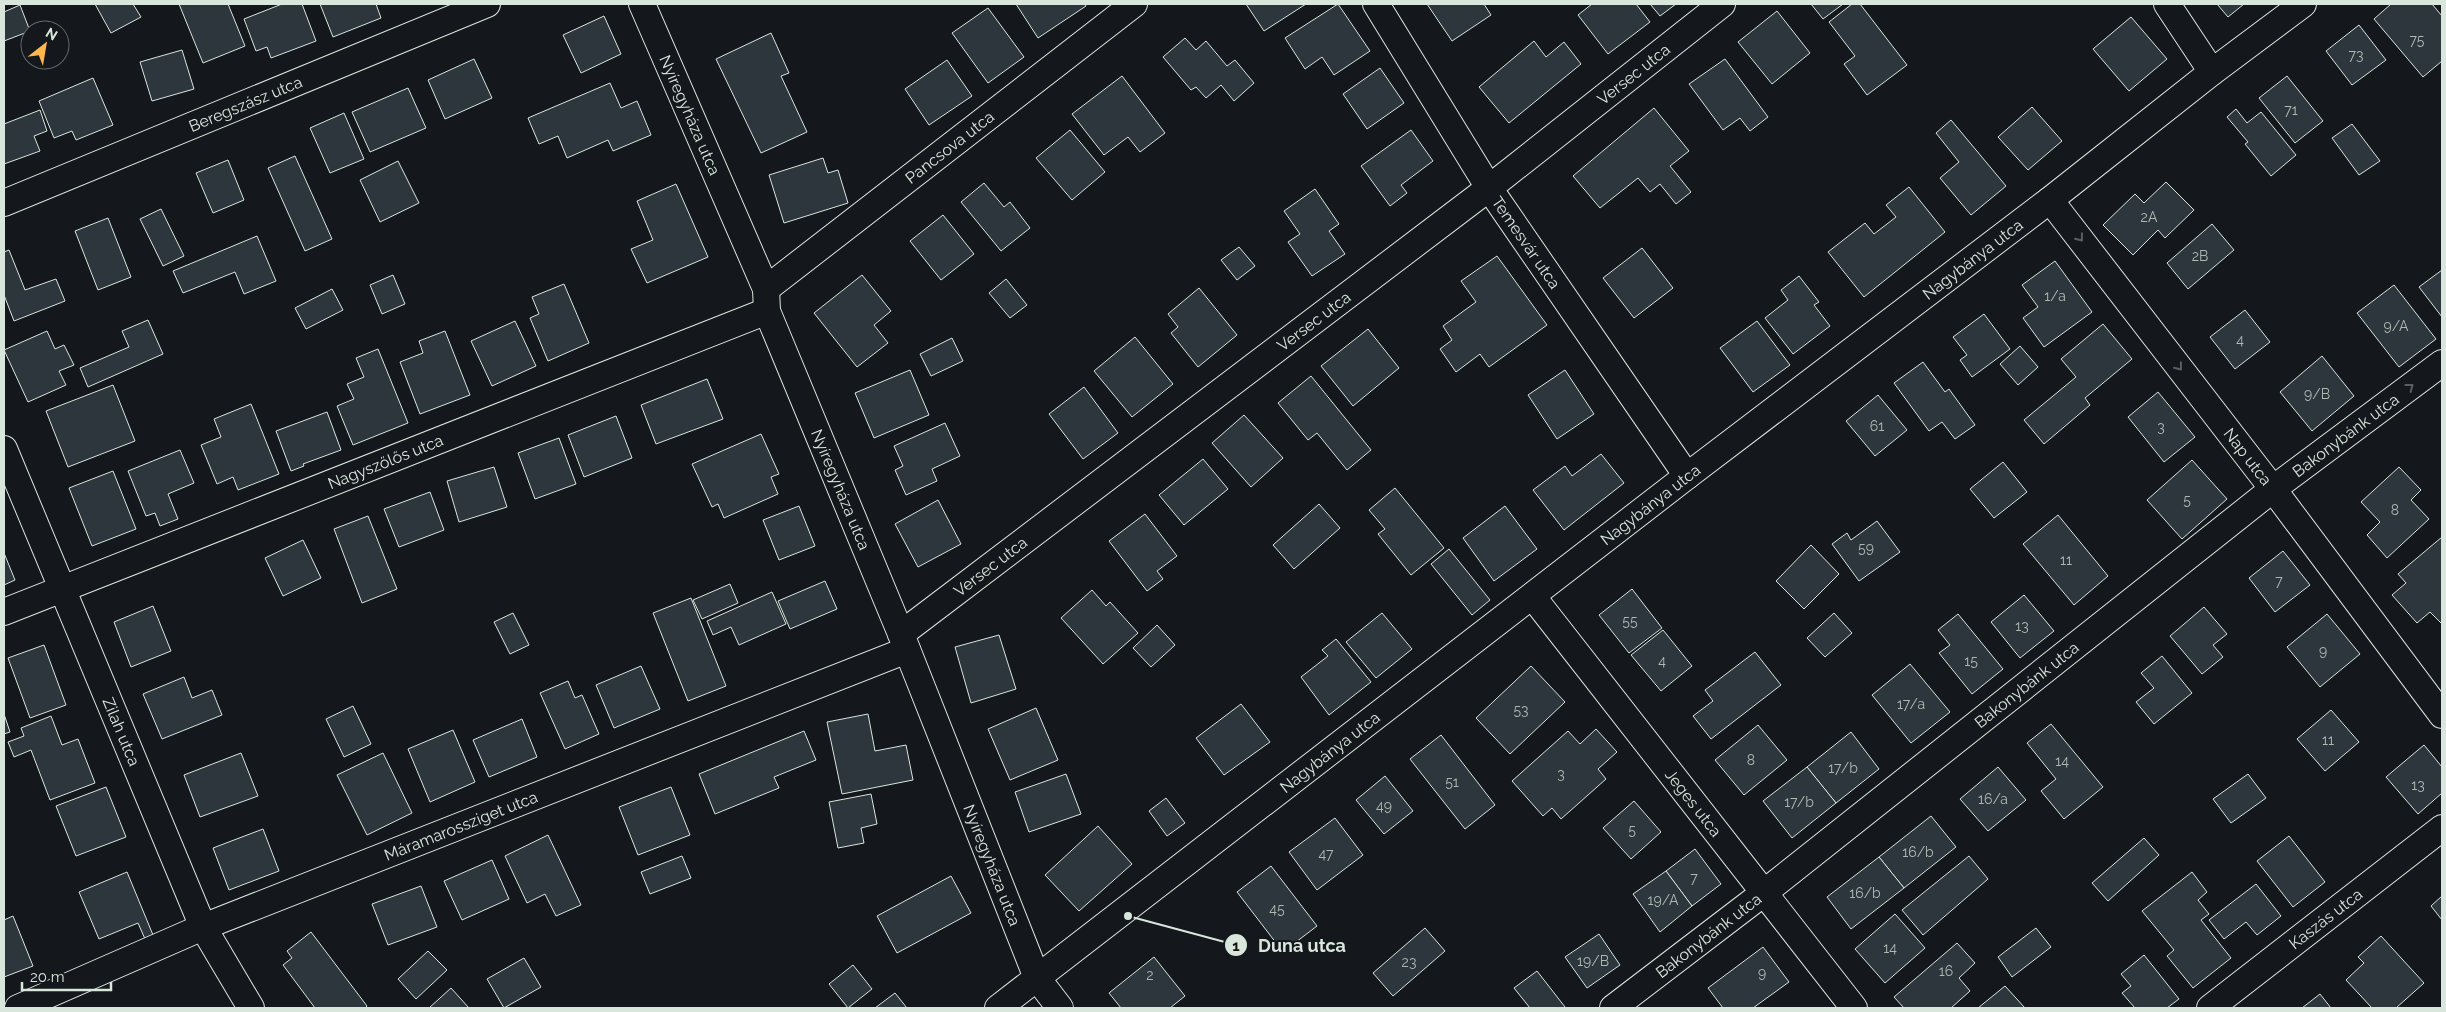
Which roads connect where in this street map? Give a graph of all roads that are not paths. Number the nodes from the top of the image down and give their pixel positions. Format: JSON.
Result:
{"nodes":[{"id":1,"x":487,"y":4,"type":"edge"},
{"id":2,"x":642,"y":4,"type":"edge"},
{"id":3,"x":1134,"y":4,"type":"edge"},
{"id":4,"x":1376,"y":4,"type":"edge"},
{"id":5,"x":1722,"y":4,"type":"edge"},
{"id":6,"x":2166,"y":4,"type":"edge"},
{"id":7,"x":2303,"y":4,"type":"edge"},
{"id":8,"x":2212,"y":72,"type":"junction"},
{"id":9,"x":1488,"y":188,"type":"junction"},
{"id":10,"x":2050,"y":200,"type":"junction"},
{"id":11,"x":4,"y":203,"type":"edge"},
{"id":12,"x":766,"y":300,"type":"junction"},
{"id":13,"x":2442,"y":363,"type":"edge"},
{"id":14,"x":4,"y":449,"type":"edge"},
{"id":15,"x":1687,"y":476,"type":"junction"},
{"id":16,"x":2273,"y":489,"type":"junction"},
{"id":17,"x":62,"y":588,"type":"junction"},
{"id":18,"x":1533,"y":597,"type":"junction"},
{"id":19,"x":4,"y":612,"type":"edge"},
{"id":20,"x":904,"y":642,"type":"junction"},
{"id":21,"x":2442,"y":715,"type":"edge"},
{"id":22,"x":2442,"y":828,"type":"edge"},
{"id":23,"x":1764,"y":892,"type":"junction"},
{"id":24,"x":203,"y":927,"type":"junction"},
{"id":25,"x":1037,"y":978,"type":"junction"},
{"id":26,"x":18,"y":1008,"type":"edge"},
{"id":27,"x":250,"y":1008,"type":"edge"},
{"id":28,"x":998,"y":1008,"type":"edge"},
{"id":29,"x":1060,"y":1008,"type":"edge"},
{"id":30,"x":1613,"y":1008,"type":"edge"},
{"id":31,"x":1854,"y":1008,"type":"edge"},
{"id":32,"x":2210,"y":1008,"type":"edge"}],
"edges":[{"from":1,"to":11,"type":"street","name":"Beregszász utca"},
{"from":2,"to":12,"type":"street","name":"Nyíregyháza utca"},
{"from":3,"to":12,"type":"street","name":"Pancsova utca"},
{"from":4,"to":9,"type":"street","name":"Temesvár utca"},
{"from":5,"to":9,"type":"street","name":"Versec utca"},
{"from":6,"to":8,"type":"street"},
{"from":7,"to":8,"type":"street","name":"Nagybánya utca"},
{"from":8,"to":10,"type":"street","name":"Nagybánya utca"},
{"from":9,"to":15,"type":"street","name":"Temesvár utca"},
{"from":9,"to":20,"type":"street","name":"Versec utca"},
{"from":10,"to":15,"type":"street","name":"Nagybánya utca"},
{"from":10,"to":16,"type":"street","name":"Nap utca","one_way":true},
{"from":12,"to":17,"type":"street","name":"Nagyszőlős utca"},
{"from":12,"to":20,"type":"street","name":"Nyíregyháza utca"},
{"from":16,"to":13,"type":"street","name":"Bakonybánk utca","one_way":true},
{"from":14,"to":17,"type":"street","name":"Zilah utca"},
{"from":15,"to":18,"type":"street","name":"Nagybánya utca"},
{"from":16,"to":21,"type":"street","name":"Nap utca"},
{"from":16,"to":23,"type":"street","name":"Bakonybánk utca"},
{"from":17,"to":19,"type":"street","name":"Nagyszőlős utca"},
{"from":17,"to":24,"type":"street","name":"Zilah utca"},
{"from":18,"to":23,"type":"street","name":"Jeges utca"},
{"from":18,"to":25,"type":"street","name":"Nagybánya utca"},
{"from":20,"to":24,"type":"street","name":"Máramarossziget utca"},
{"from":20,"to":25,"type":"street","name":"Nyíregyháza utca"},
{"from":22,"to":32,"type":"street","name":"Kaszás utca"},
{"from":23,"to":30,"type":"street","name":"Bakonybánk utca"},
{"from":23,"to":31,"type":"street","name":"Jeges utca"},
{"from":24,"to":26,"type":"street","name":"Máramarossziget utca"},
{"from":24,"to":27,"type":"street","name":"Zilah utca"},
{"from":25,"to":28,"type":"street","name":"Nagybánya utca"},
{"from":25,"to":29,"type":"street","name":"Nyíregyháza utca"}]}
